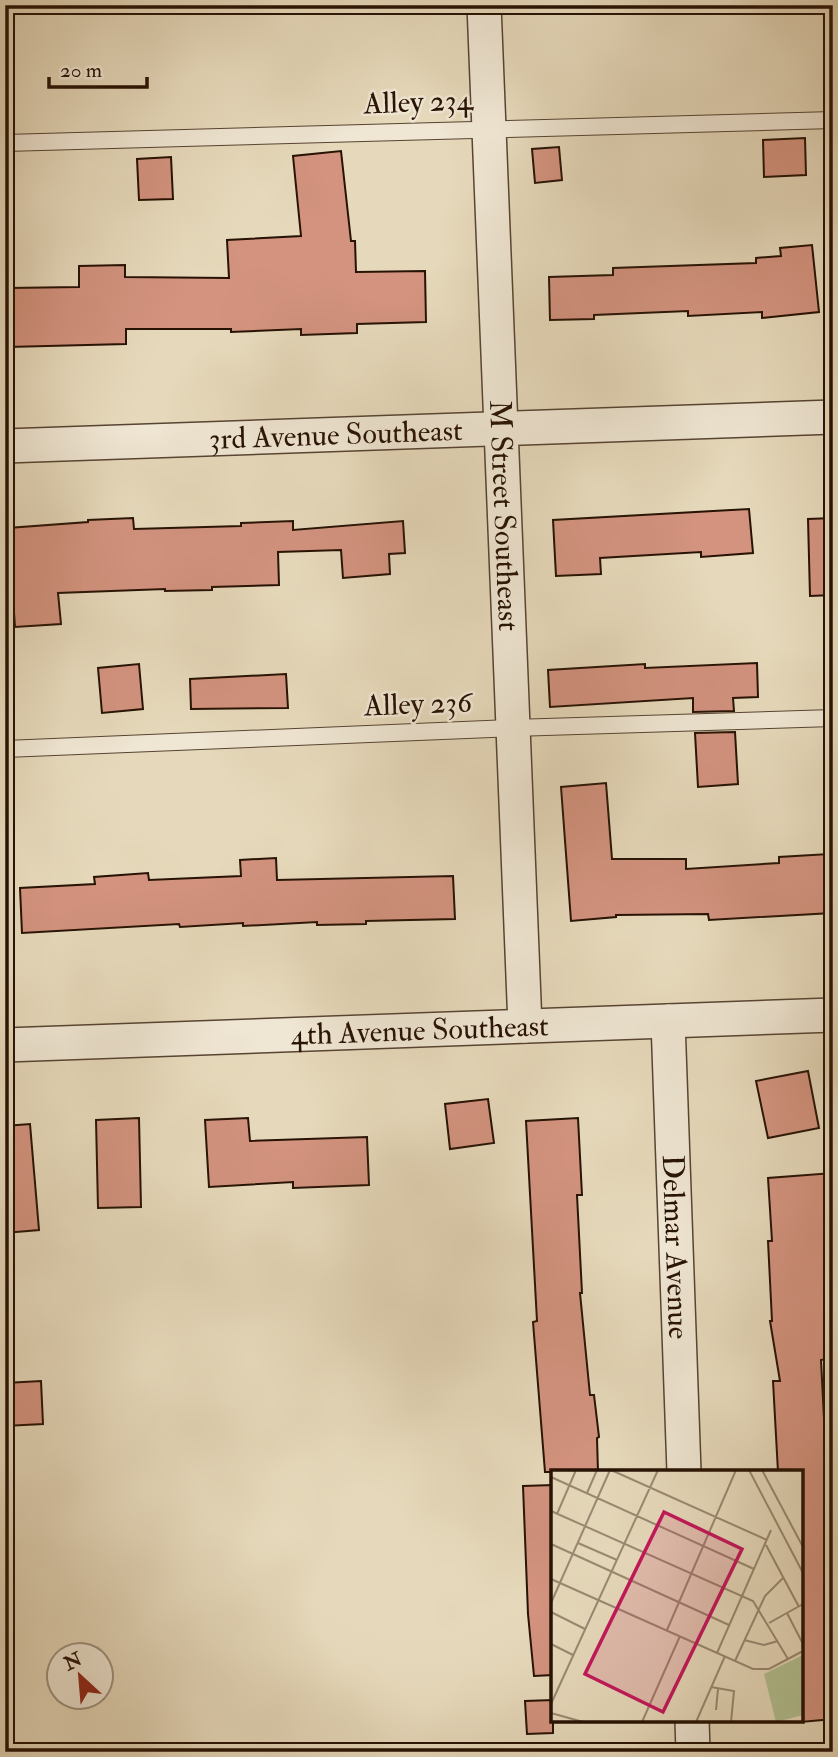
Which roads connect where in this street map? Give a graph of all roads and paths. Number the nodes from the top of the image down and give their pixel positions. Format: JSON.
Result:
{"nodes":[{"id":1,"x":484,"y":5,"type":"edge"},
{"id":2,"x":833,"y":120,"type":"edge"},
{"id":3,"x":489,"y":128,"type":"junction"},
{"id":4,"x":5,"y":143,"type":"edge"},
{"id":5,"x":833,"y":417,"type":"edge"},
{"id":6,"x":501,"y":430,"type":"junction"},
{"id":7,"x":5,"y":446,"type":"edge"},
{"id":8,"x":833,"y":718,"type":"edge"},
{"id":9,"x":513,"y":728,"type":"junction"},
{"id":10,"x":5,"y":749,"type":"edge"},
{"id":11,"x":833,"y":1015,"type":"edge"},
{"id":12,"x":668,"y":1021,"type":"junction"},
{"id":13,"x":525,"y":1026,"type":"junction"},
{"id":14,"x":5,"y":1045,"type":"edge"},
{"id":15,"x":684,"y":1470,"type":"edge"},
{"id":16,"x":692,"y":1722,"type":"edge"},
{"id":17,"x":693,"y":1752,"type":"edge"}],
"edges":[{"from":1,"to":3,"type":"street","name":"M Street Southeast"},
{"from":2,"to":3,"type":"lane","name":"Alley 234"},
{"from":3,"to":4,"type":"lane","name":"Alley 234"},
{"from":3,"to":6,"type":"street","name":"M Street Southeast"},
{"from":5,"to":6,"type":"street","name":"3rd Avenue Southeast"},
{"from":6,"to":7,"type":"street","name":"3rd Avenue Southeast"},
{"from":6,"to":9,"type":"street","name":"M Street Southeast"},
{"from":8,"to":9,"type":"lane","name":"Alley 236"},
{"from":9,"to":10,"type":"lane","name":"Alley 236"},
{"from":9,"to":13,"type":"street","name":"M Street Southeast"},
{"from":11,"to":12,"type":"street","name":"4th Avenue Southeast"},
{"from":12,"to":13,"type":"street","name":"4th Avenue Southeast"},
{"from":12,"to":15,"type":"street","name":"Delmar Avenue"},
{"from":13,"to":14,"type":"street","name":"4th Avenue Southeast"},
{"from":16,"to":17,"type":"street"}]}
